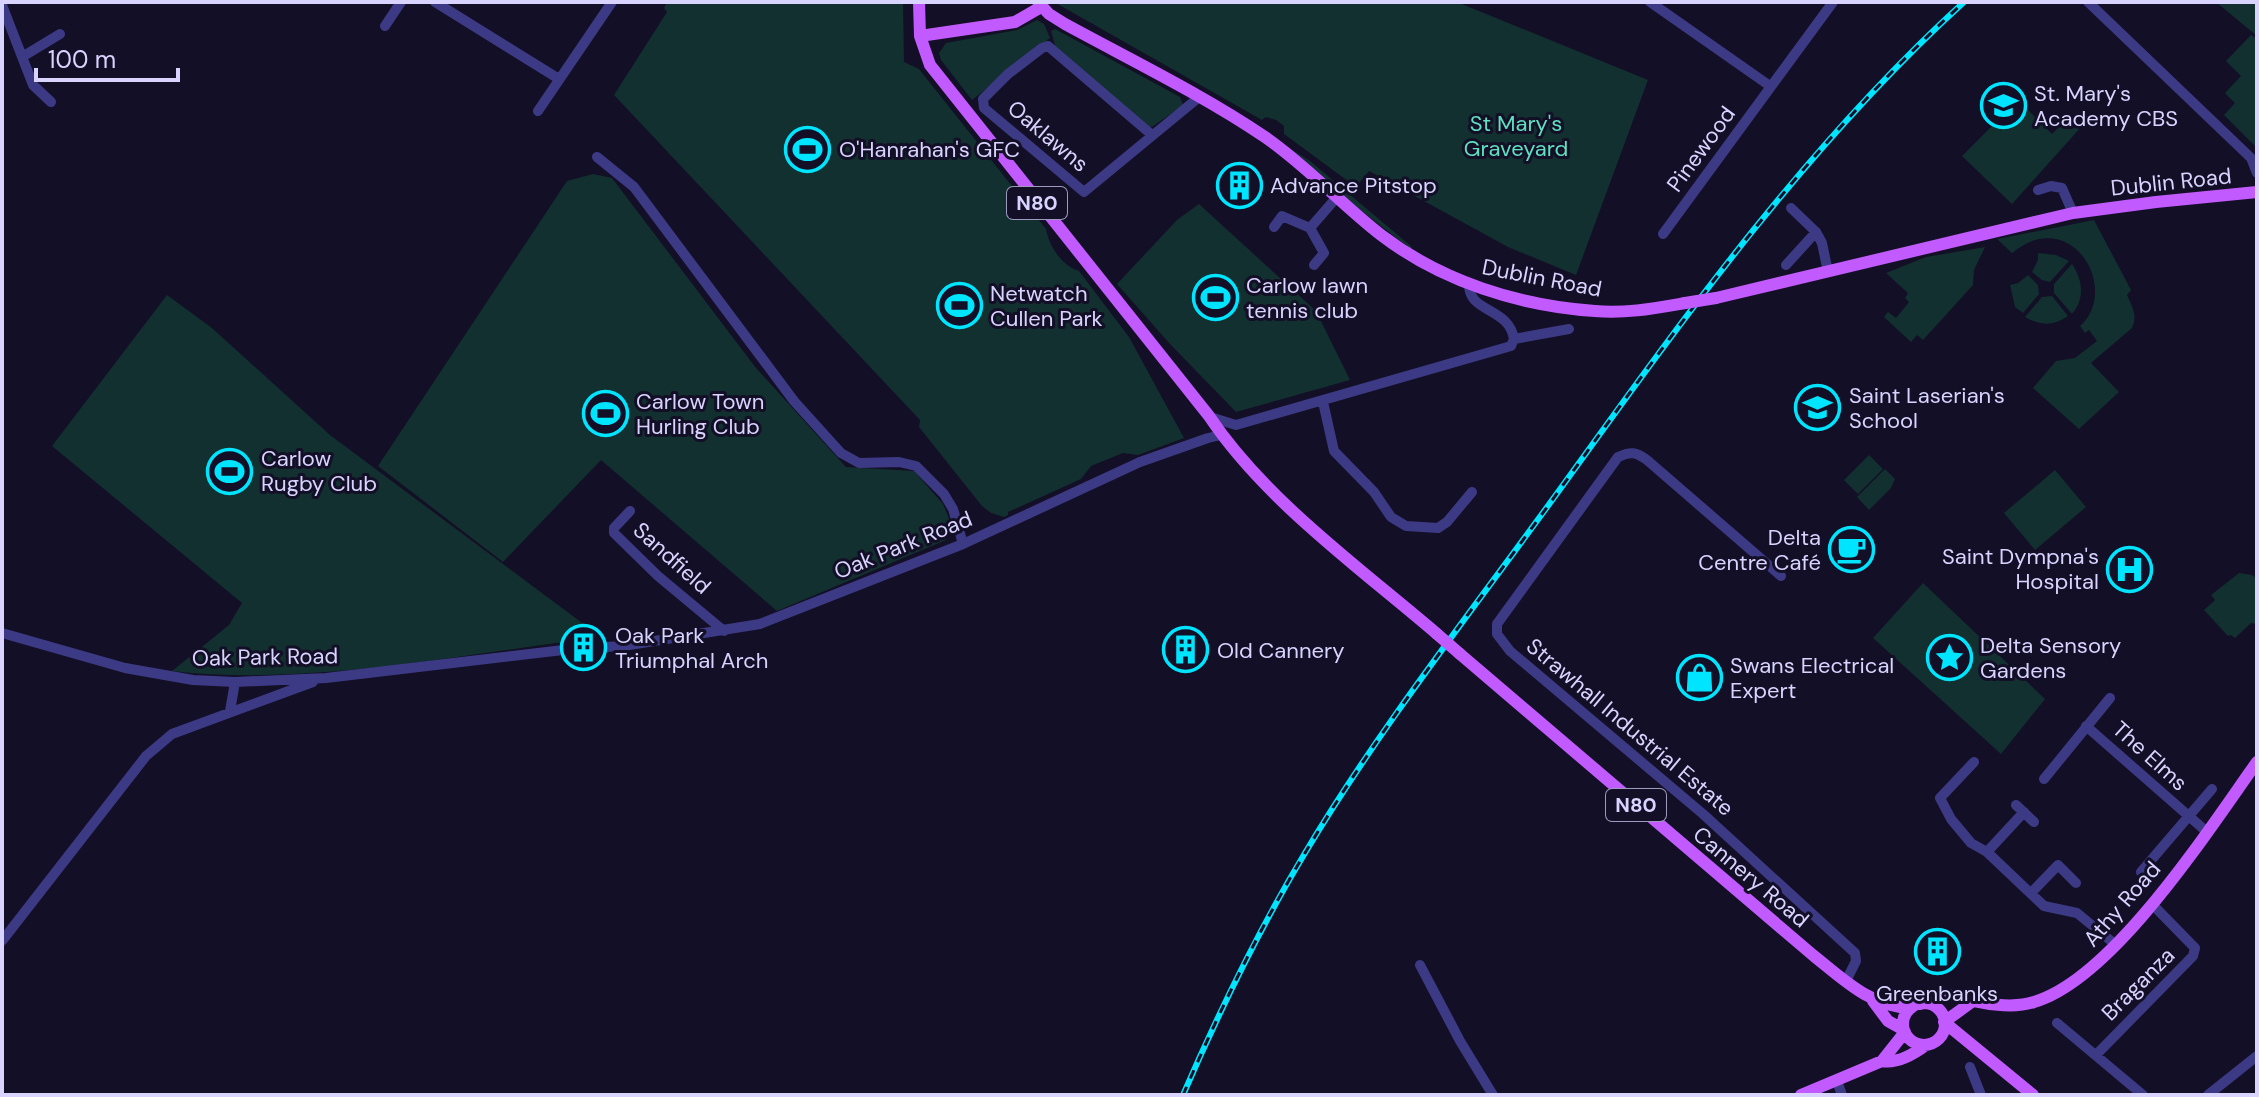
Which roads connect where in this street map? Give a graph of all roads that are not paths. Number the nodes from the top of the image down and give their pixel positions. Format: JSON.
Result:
{"nodes":[{"id":1,"x":401,"y":2,"type":"edge"},
{"id":2,"x":435,"y":2,"type":"edge"},
{"id":3,"x":612,"y":2,"type":"edge"},
{"id":4,"x":1650,"y":2,"type":"edge"},
{"id":5,"x":1833,"y":2,"type":"edge"},
{"id":6,"x":2088,"y":2,"type":"edge"},
{"id":7,"x":921,"y":5,"type":"edge"},
{"id":8,"x":1040,"y":5,"type":"edge"},
{"id":9,"x":3,"y":10,"type":"edge"},
{"id":10,"x":385,"y":26,"type":"dead end"},
{"id":11,"x":60,"y":34,"type":"dead end"},
{"id":12,"x":920,"y":36,"type":"junction"},
{"id":13,"x":22,"y":57,"type":"junction"},
{"id":14,"x":559,"y":79,"type":"junction"},
{"id":15,"x":1770,"y":86,"type":"junction"},
{"id":16,"x":1198,"y":98,"type":"junction"},
{"id":17,"x":51,"y":102,"type":"dead end"},
{"id":18,"x":538,"y":111,"type":"dead end"},
{"id":19,"x":1152,"y":135,"type":"junction"},
{"id":20,"x":597,"y":157,"type":"dead end"},
{"id":21,"x":2257,"y":173,"type":"edge"},
{"id":22,"x":2038,"y":190,"type":"dead end"},
{"id":23,"x":2257,"y":192,"type":"edge"},
{"id":24,"x":1337,"y":197,"type":"junction"},
{"id":25,"x":1791,"y":208,"type":"dead end"},
{"id":26,"x":2073,"y":213,"type":"junction"},
{"id":27,"x":1274,"y":227,"type":"dead end"},
{"id":28,"x":1310,"y":228,"type":"junction"},
{"id":29,"x":1816,"y":232,"type":"junction"},
{"id":30,"x":1663,"y":234,"type":"dead end"},
{"id":31,"x":1314,"y":265,"type":"dead end"},
{"id":32,"x":1786,"y":265,"type":"dead end"},
{"id":33,"x":1828,"y":272,"type":"junction"},
{"id":34,"x":1469,"y":284,"type":"junction"},
{"id":35,"x":1569,"y":329,"type":"dead end"},
{"id":36,"x":1514,"y":339,"type":"junction"},
{"id":37,"x":1323,"y":402,"type":"junction"},
{"id":38,"x":1209,"y":416,"type":"junction"},
{"id":39,"x":1236,"y":425,"type":"junction"},
{"id":40,"x":1224,"y":440,"type":"junction"},
{"id":41,"x":1472,"y":492,"type":"dead end"},
{"id":42,"x":630,"y":511,"type":"dead end"},
{"id":43,"x":963,"y":544,"type":"junction"},
{"id":44,"x":1781,"y":576,"type":"dead end"},
{"id":45,"x":724,"y":631,"type":"junction"},
{"id":46,"x":2,"y":633,"type":"edge"},
{"id":47,"x":326,"y":678,"type":"junction"},
{"id":48,"x":235,"y":682,"type":"junction"},
{"id":49,"x":2110,"y":698,"type":"dead end"},
{"id":50,"x":230,"y":711,"type":"junction"},
{"id":51,"x":2086,"y":726,"type":"junction"},
{"id":52,"x":2257,"y":762,"type":"edge"},
{"id":53,"x":1975,"y":763,"type":"dead end"},
{"id":54,"x":2044,"y":779,"type":"dead end"},
{"id":55,"x":2212,"y":789,"type":"dead end"},
{"id":56,"x":1927,"y":794,"type":"dead end"},
{"id":57,"x":1940,"y":798,"type":"junction"},
{"id":58,"x":2187,"y":817,"type":"junction"},
{"id":59,"x":2034,"y":822,"type":"dead end"},
{"id":60,"x":2207,"y":832,"type":"junction"},
{"id":61,"x":1987,"y":852,"type":"junction"},
{"id":62,"x":2141,"y":872,"type":"dead end"},
{"id":63,"x":2076,"y":883,"type":"dead end"},
{"id":64,"x":2031,"y":893,"type":"junction"},
{"id":65,"x":2152,"y":904,"type":"junction"},
{"id":66,"x":2,"y":941,"type":"edge"},
{"id":67,"x":2116,"y":945,"type":"junction"},
{"id":68,"x":1420,"y":965,"type":"dead end"},
{"id":69,"x":1846,"y":981,"type":"junction"},
{"id":70,"x":1873,"y":1001,"type":"junction"},
{"id":71,"x":1973,"y":1001,"type":"junction"},
{"id":72,"x":1916,"y":1006,"type":"junction"},
{"id":73,"x":1944,"y":1022,"type":"junction"},
{"id":74,"x":2057,"y":1023,"type":"dead end"},
{"id":75,"x":1904,"y":1031,"type":"junction"},
{"id":76,"x":1932,"y":1042,"type":"junction"},
{"id":77,"x":1968,"y":1043,"type":"junction"},
{"id":78,"x":2096,"y":1055,"type":"junction"},
{"id":79,"x":2257,"y":1056,"type":"edge"},
{"id":80,"x":1882,"y":1061,"type":"junction"},
{"id":81,"x":1970,"y":1067,"type":"dead end"},
{"id":82,"x":1837,"y":1081,"type":"junction"},
{"id":83,"x":1493,"y":1095,"type":"edge"},
{"id":84,"x":1801,"y":1095,"type":"edge"},
{"id":85,"x":1842,"y":1095,"type":"edge"},
{"id":86,"x":1981,"y":1095,"type":"edge"},
{"id":87,"x":2033,"y":1095,"type":"edge"},
{"id":88,"x":2143,"y":1095,"type":"edge"},
{"id":89,"x":2208,"y":1095,"type":"edge"}],
"edges":[{"from":1,"to":10,"type":"street"},
{"from":2,"to":14,"type":"street"},
{"from":3,"to":14,"type":"street"},
{"from":4,"to":15,"type":"street"},
{"from":5,"to":15,"type":"street","name":"Pinewood"},
{"from":6,"to":21,"type":"street"},
{"from":7,"to":12,"type":"main road","number":"N80"},
{"from":8,"to":12,"type":"main road"},
{"from":8,"to":16,"type":"main road","name":"Dublin Road"},
{"from":9,"to":13,"type":"street"},
{"from":11,"to":13,"type":"street"},
{"from":12,"to":38,"type":"main road","number":"N80"},
{"from":13,"to":17,"type":"street"},
{"from":14,"to":18,"type":"street"},
{"from":15,"to":30,"type":"street","name":"Pinewood"},
{"from":16,"to":19,"type":"street","name":"Oaklawns"},
{"from":16,"to":24,"type":"main road","name":"Dublin Road"},
{"from":19,"to":19,"type":"street","name":"Oaklawns"},
{"from":20,"to":43,"type":"street"},
{"from":22,"to":26,"type":"street"},
{"from":23,"to":26,"type":"main road","name":"Dublin Road"},
{"from":24,"to":28,"type":"street"},
{"from":24,"to":34,"type":"main road","name":"Dublin Road"},
{"from":25,"to":29,"type":"street"},
{"from":26,"to":33,"type":"main road","name":"Dublin Road"},
{"from":27,"to":28,"type":"street"},
{"from":28,"to":31,"type":"street"},
{"from":29,"to":32,"type":"street"},
{"from":29,"to":33,"type":"street"},
{"from":33,"to":34,"type":"main road","name":"Dublin Road","bridge":true},
{"from":34,"to":36,"type":"street"},
{"from":35,"to":36,"type":"street"},
{"from":36,"to":37,"type":"street"},
{"from":37,"to":39,"type":"street"},
{"from":37,"to":41,"type":"street"},
{"from":38,"to":39,"type":"street"},
{"from":38,"to":40,"type":"main road","number":"N80"},
{"from":39,"to":40,"type":"street"},
{"from":40,"to":43,"type":"street","name":"Oak Park Road"},
{"from":40,"to":69,"type":"main road","name":"Cannery Road","number":"N80","bridge":true},
{"from":42,"to":45,"type":"street","name":"Sandfield"},
{"from":43,"to":45,"type":"street","name":"Oak Park Road"},
{"from":44,"to":69,"type":"street","name":"Strawhall Industrial Estate"},
{"from":45,"to":47,"type":"street","name":"Oak Park Road"},
{"from":46,"to":48,"type":"street","name":"Oak Park Road"},
{"from":47,"to":48,"type":"street","name":"Oak Park Road"},
{"from":47,"to":50,"type":"street"},
{"from":48,"to":50,"type":"street"},
{"from":49,"to":51,"type":"street","name":"The Elms"},
{"from":50,"to":66,"type":"street"},
{"from":51,"to":54,"type":"street","name":"The Elms"},
{"from":51,"to":58,"type":"street","name":"The Elms"},
{"from":52,"to":60,"type":"main road","name":"Athy Road"},
{"from":53,"to":57,"type":"street"},
{"from":55,"to":58,"type":"street","name":"The Elms"},
{"from":56,"to":57,"type":"street"},
{"from":57,"to":61,"type":"street"},
{"from":58,"to":60,"type":"street","name":"The Elms"},
{"from":58,"to":62,"type":"street","name":"The Elms"},
{"from":59,"to":61,"type":"street"},
{"from":60,"to":65,"type":"main road","name":"Athy Road"},
{"from":61,"to":64,"type":"street"},
{"from":63,"to":64,"type":"street"},
{"from":64,"to":67,"type":"street"},
{"from":65,"to":67,"type":"main road","name":"Athy Road"},
{"from":65,"to":78,"type":"street","name":"Braganza"},
{"from":67,"to":71,"type":"main road","name":"Athy Road"},
{"from":68,"to":83,"type":"street"},
{"from":69,"to":70,"type":"main road","name":"Cannery Road","number":"N80"},
{"from":70,"to":72,"type":"main road","name":"Cannery Road","number":"N80"},
{"from":70,"to":75,"type":"main road","name":"Cannery Road","number":"N80"},
{"from":71,"to":72,"type":"main road","name":"Athy Road"},
{"from":71,"to":73,"type":"main road"},
{"from":72,"to":73,"type":"main road","number":"N80"},
{"from":72,"to":75,"type":"main road"},
{"from":73,"to":76,"type":"main road"},
{"from":73,"to":77,"type":"main road","number":"N80"},
{"from":74,"to":78,"type":"street"},
{"from":75,"to":76,"type":"main road","number":"N80"},
{"from":75,"to":80,"type":"main road"},
{"from":76,"to":77,"type":"main road","number":"N80"},
{"from":76,"to":80,"type":"main road"},
{"from":77,"to":87,"type":"main road","number":"N80"},
{"from":78,"to":88,"type":"street"},
{"from":79,"to":89,"type":"street"},
{"from":80,"to":82,"type":"main road"},
{"from":81,"to":86,"type":"street"},
{"from":82,"to":84,"type":"main road"},
{"from":82,"to":85,"type":"street"}]}
